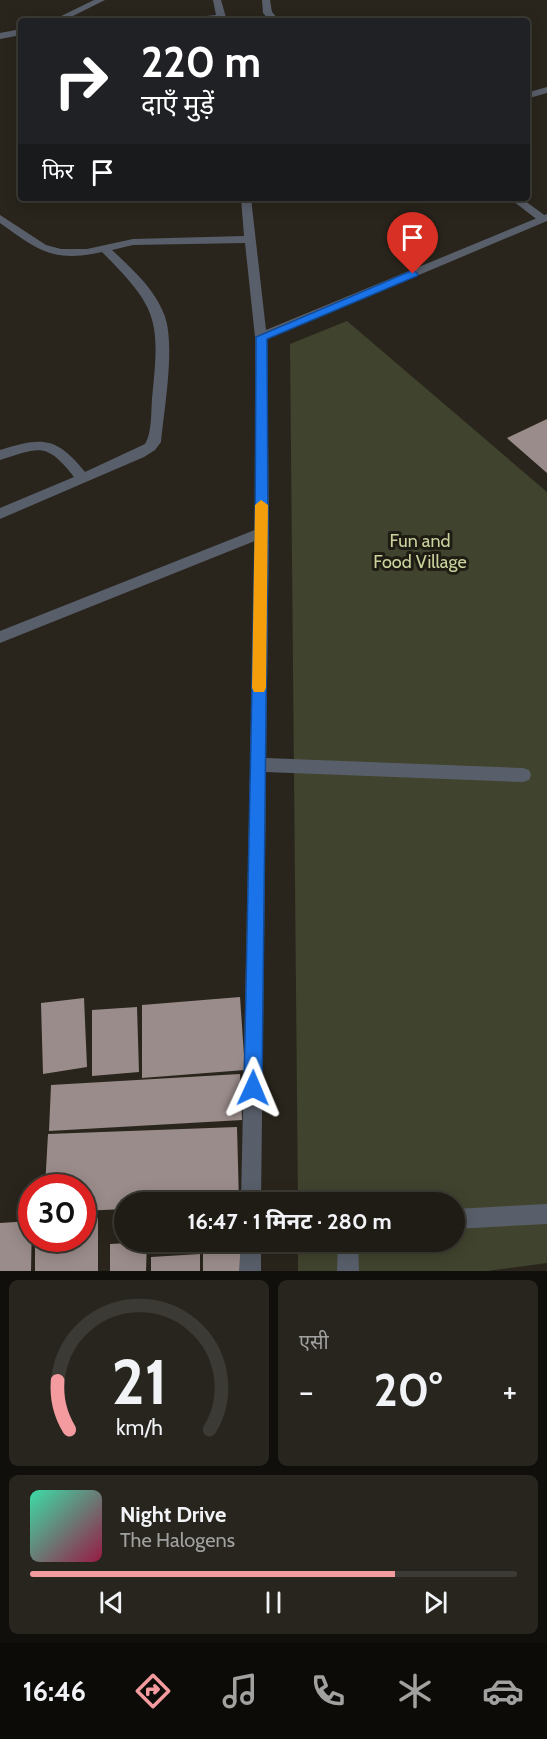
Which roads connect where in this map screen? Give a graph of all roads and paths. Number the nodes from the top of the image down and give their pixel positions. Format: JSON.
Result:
{"nodes":[{"id":1,"x":101,"y":0,"type":"edge"},
{"id":2,"x":217,"y":0,"type":"edge"},
{"id":3,"x":266,"y":0,"type":"edge"},
{"id":4,"x":62,"y":18,"type":"edge"},
{"id":5,"x":221,"y":18,"type":"edge"},
{"id":6,"x":272,"y":18,"type":"edge"},
{"id":7,"x":18,"y":33,"type":"edge"},
{"id":8,"x":0,"y":36,"type":"edge"},
{"id":9,"x":547,"y":90,"type":"edge"},
{"id":10,"x":530,"y":95,"type":"edge"},
{"id":11,"x":246,"y":201,"type":"edge"},
{"id":12,"x":519,"y":201,"type":"edge"},
{"id":13,"x":0,"y":218,"type":"edge"},
{"id":14,"x":545,"y":218,"type":"edge"},
{"id":15,"x":252,"y":239,"type":"junction"},
{"id":16,"x":104,"y":248,"type":"junction"},
{"id":17,"x":261,"y":337,"type":"junction"},
{"id":18,"x":0,"y":455,"type":"edge"},
{"id":19,"x":81,"y":477,"type":"junction"},
{"id":20,"x":0,"y":514,"type":"edge"},
{"id":21,"x":261,"y":532,"type":"junction"},
{"id":22,"x":0,"y":637,"type":"edge"},
{"id":23,"x":258,"y":765,"type":"junction"},
{"id":24,"x":523,"y":775,"type":"dead end"},
{"id":25,"x":251,"y":1192,"type":"edge"},
{"id":26,"x":547,"y":1214,"type":"edge"},
{"id":27,"x":465,"y":1218,"type":"edge"},
{"id":28,"x":251,"y":1252,"type":"edge"},
{"id":29,"x":348,"y":1252,"type":"edge"},
{"id":30,"x":250,"y":1271,"type":"edge"},
{"id":31,"x":348,"y":1271,"type":"edge"}],
"edges":[{"from":1,"to":4,"type":"street"},
{"from":2,"to":5,"type":"street"},
{"from":3,"to":6,"type":"street"},
{"from":7,"to":8,"type":"street"},
{"from":9,"to":10,"type":"street"},
{"from":11,"to":15,"type":"street"},
{"from":12,"to":14,"type":"street"},
{"from":13,"to":16,"type":"street"},
{"from":14,"to":17,"type":"street"},
{"from":15,"to":16,"type":"street"},
{"from":15,"to":17,"type":"street"},
{"from":16,"to":19,"type":"street"},
{"from":17,"to":21,"type":"street"},
{"from":18,"to":19,"type":"street"},
{"from":19,"to":20,"type":"street"},
{"from":21,"to":22,"type":"street"},
{"from":21,"to":23,"type":"street"},
{"from":23,"to":24,"type":"street"},
{"from":23,"to":25,"type":"street"},
{"from":26,"to":27,"type":"street"},
{"from":28,"to":30,"type":"street"},
{"from":29,"to":31,"type":"street"}]}
